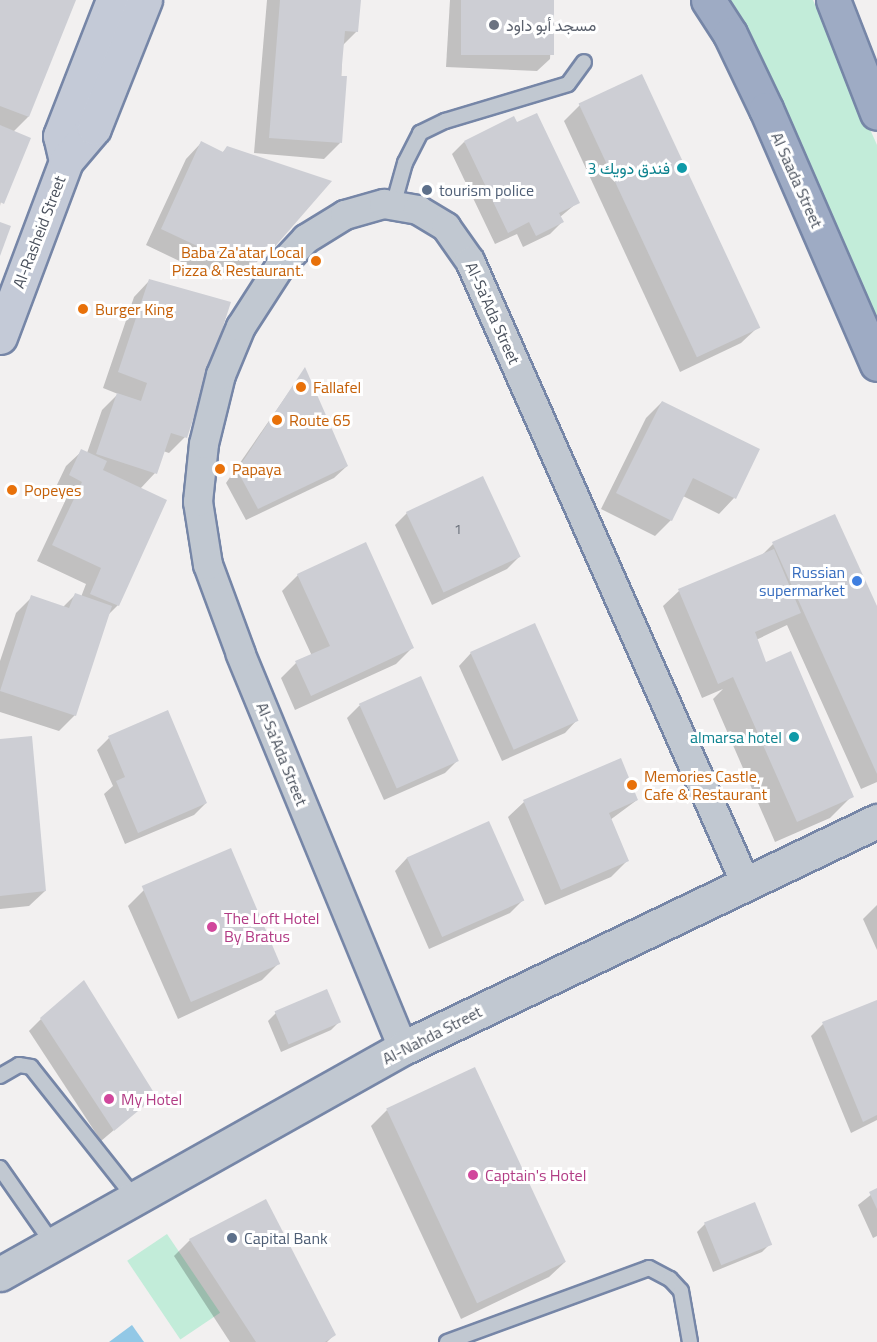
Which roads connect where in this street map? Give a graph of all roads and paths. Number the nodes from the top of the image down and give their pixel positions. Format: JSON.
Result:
{"nodes":[{"id":1,"x":114,"y":0,"type":"edge"},
{"id":2,"x":145,"y":0,"type":"edge"},
{"id":3,"x":708,"y":0,"type":"edge"},
{"id":4,"x":833,"y":0,"type":"edge"},
{"id":5,"x":584,"y":62,"type":"dead end"},
{"id":6,"x":877,"y":113,"type":"edge"},
{"id":7,"x":66,"y":161,"type":"junction"},
{"id":8,"x":393,"y":206,"type":"junction"},
{"id":9,"x":0,"y":337,"type":"edge"},
{"id":10,"x":877,"y":364,"type":"edge"},
{"id":11,"x":877,"y":821,"type":"edge"},
{"id":12,"x":746,"y":884,"type":"junction"},
{"id":13,"x":403,"y":1048,"type":"junction"},
{"id":14,"x":0,"y":1076,"type":"edge"},
{"id":15,"x":0,"y":1168,"type":"edge"},
{"id":16,"x":135,"y":1198,"type":"junction"},
{"id":17,"x":53,"y":1244,"type":"junction"},
{"id":18,"x":0,"y":1274,"type":"edge"},
{"id":19,"x":447,"y":1342,"type":"edge"},
{"id":20,"x":690,"y":1342,"type":"edge"}],
"edges":[{"from":1,"to":7,"type":"main road","name":"Al-Rasheid Street"},
{"from":2,"to":7,"type":"main road","name":"Al-Rasheid Street"},
{"from":3,"to":10,"type":"highway","name":"Al Saada Street"},
{"from":4,"to":6,"type":"highway"},
{"from":5,"to":8,"type":"lane"},
{"from":7,"to":9,"type":"main road","name":"Al-Rasheid Street"},
{"from":8,"to":12,"type":"street","name":"Al-Sa'Ada Street"},
{"from":8,"to":13,"type":"street","name":"Al-Sa'Ada Street"},
{"from":11,"to":12,"type":"street","name":"Al-Nahda Street"},
{"from":12,"to":13,"type":"street","name":"Al-Nahda Street"},
{"from":13,"to":16,"type":"street","name":"Al-Nahda Street"},
{"from":14,"to":16,"type":"lane"},
{"from":15,"to":17,"type":"lane"},
{"from":16,"to":17,"type":"street","name":"Al-Nahda Street"},
{"from":17,"to":18,"type":"street","name":"Al-Nahda Street"},
{"from":19,"to":20,"type":"lane"}]}
